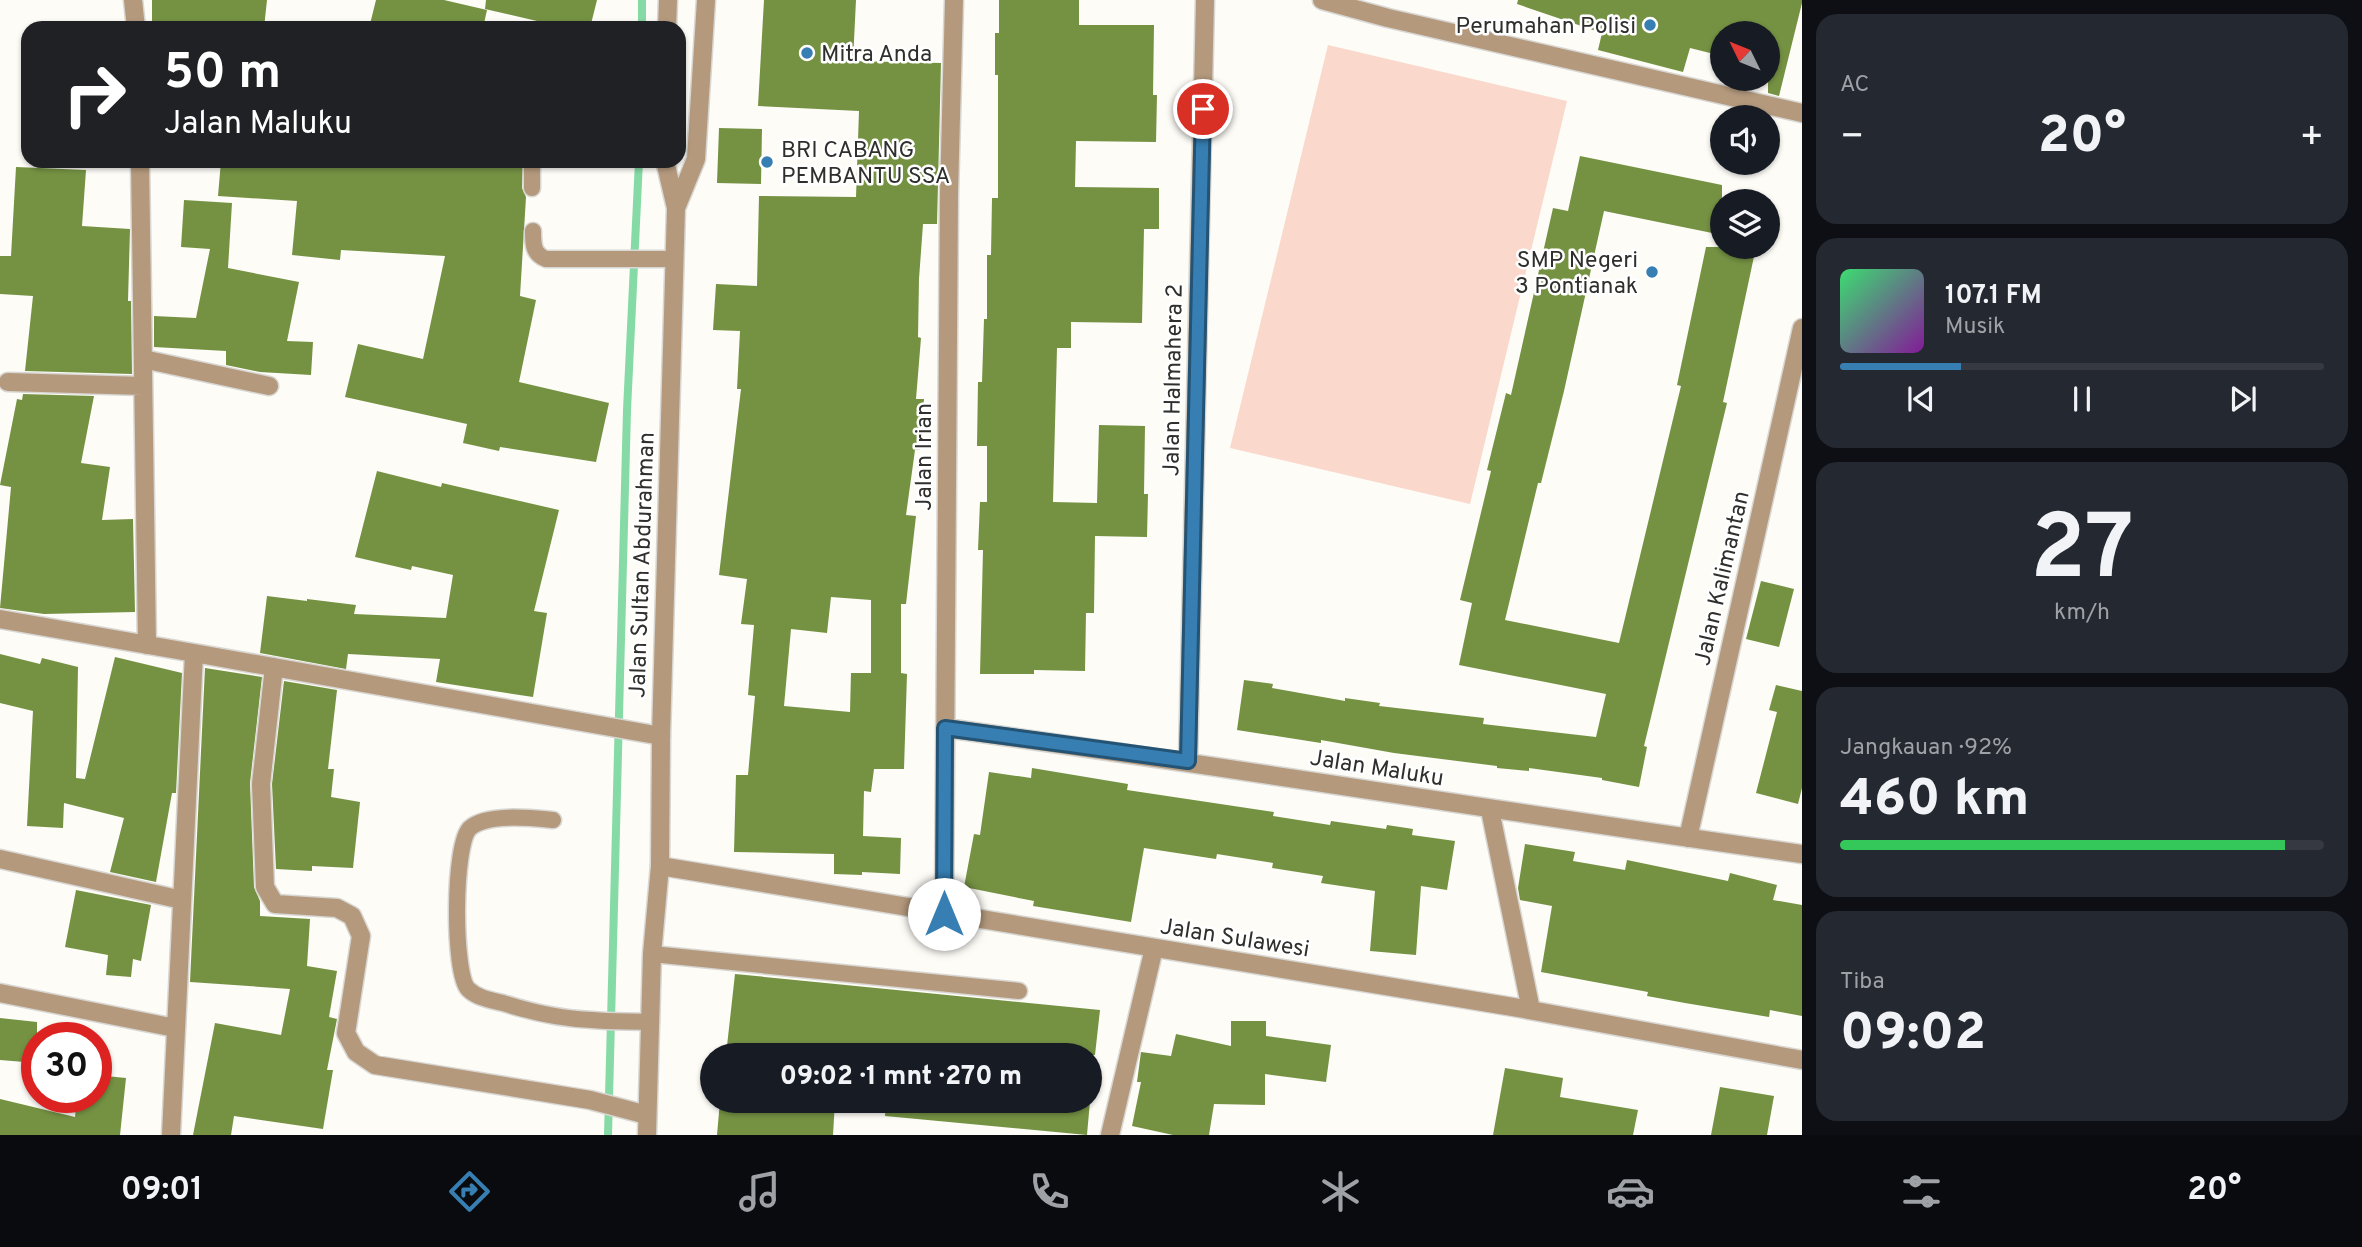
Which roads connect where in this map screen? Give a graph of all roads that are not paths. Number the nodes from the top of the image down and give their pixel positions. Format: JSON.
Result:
{"nodes":[{"id":1,"x":134,"y":0,"type":"edge"},
{"id":2,"x":667,"y":0,"type":"edge"},
{"id":3,"x":706,"y":0,"type":"edge"},
{"id":4,"x":954,"y":0,"type":"edge"},
{"id":5,"x":1205,"y":0,"type":"edge"},
{"id":6,"x":1322,"y":0,"type":"edge"},
{"id":7,"x":1395,"y":0,"type":"edge"},
{"id":8,"x":1388,"y":18,"type":"junction"},
{"id":9,"x":136,"y":21,"type":"edge"},
{"id":10,"x":667,"y":21,"type":"edge"},
{"id":11,"x":1802,"y":113,"type":"edge"},
{"id":12,"x":140,"y":168,"type":"edge"},
{"id":13,"x":533,"y":168,"type":"edge"},
{"id":14,"x":667,"y":168,"type":"edge"},
{"id":15,"x":532,"y":188,"type":"dead end"},
{"id":16,"x":676,"y":208,"type":"junction"},
{"id":17,"x":533,"y":232,"type":"dead end"},
{"id":18,"x":674,"y":259,"type":"junction"},
{"id":19,"x":1802,"y":328,"type":"edge"},
{"id":20,"x":143,"y":359,"type":"junction"},
{"id":21,"x":8,"y":382,"type":"dead end"},
{"id":22,"x":143,"y":386,"type":"junction"},
{"id":23,"x":270,"y":386,"type":"dead end"},
{"id":24,"x":0,"y":619,"type":"edge"},
{"id":25,"x":146,"y":645,"type":"junction"},
{"id":26,"x":194,"y":653,"type":"junction"},
{"id":27,"x":274,"y":667,"type":"junction"},
{"id":28,"x":945,"y":728,"type":"junction"},
{"id":29,"x":661,"y":736,"type":"junction"},
{"id":30,"x":1188,"y":761,"type":"junction"},
{"id":31,"x":1490,"y":810,"type":"junction"},
{"id":32,"x":553,"y":820,"type":"dead end"},
{"id":33,"x":1688,"y":838,"type":"junction"},
{"id":34,"x":1802,"y":854,"type":"edge"},
{"id":35,"x":0,"y":859,"type":"edge"},
{"id":36,"x":660,"y":866,"type":"junction"},
{"id":37,"x":182,"y":900,"type":"junction"},
{"id":38,"x":944,"y":914,"type":"junction"},
{"id":39,"x":1154,"y":948,"type":"junction"},
{"id":40,"x":652,"y":954,"type":"junction"},
{"id":41,"x":1019,"y":991,"type":"dead end"},
{"id":42,"x":0,"y":993,"type":"edge"},
{"id":43,"x":1531,"y":1010,"type":"junction"},
{"id":44,"x":649,"y":1021,"type":"junction"},
{"id":45,"x":175,"y":1028,"type":"junction"},
{"id":46,"x":1802,"y":1060,"type":"edge"},
{"id":47,"x":646,"y":1115,"type":"junction"},
{"id":48,"x":171,"y":1135,"type":"edge"},
{"id":49,"x":646,"y":1135,"type":"edge"},
{"id":50,"x":1110,"y":1135,"type":"edge"}],
"edges":[{"from":1,"to":9,"type":"street"},
{"from":2,"to":10,"type":"street"},
{"from":3,"to":16,"type":"street","name":"Jalan Sultan Abdurahman"},
{"from":4,"to":28,"type":"street","name":"Jalan Irian"},
{"from":5,"to":30,"type":"street","name":"Jalan Halmahera 2"},
{"from":6,"to":8,"type":"street"},
{"from":7,"to":8,"type":"street"},
{"from":8,"to":11,"type":"street"},
{"from":12,"to":20,"type":"street"},
{"from":13,"to":15,"type":"lane"},
{"from":14,"to":16,"type":"street"},
{"from":16,"to":18,"type":"street","name":"Jalan Sultan Abdurahman"},
{"from":17,"to":18,"type":"lane"},
{"from":18,"to":29,"type":"street","name":"Jalan Sultan Abdurahman"},
{"from":19,"to":33,"type":"street","name":"Jalan Kalimantan"},
{"from":20,"to":22,"type":"street"},
{"from":20,"to":23,"type":"street"},
{"from":21,"to":22,"type":"street"},
{"from":22,"to":25,"type":"street"},
{"from":24,"to":25,"type":"street"},
{"from":25,"to":26,"type":"street"},
{"from":26,"to":27,"type":"street"},
{"from":26,"to":37,"type":"street"},
{"from":27,"to":29,"type":"street"},
{"from":27,"to":47,"type":"street"},
{"from":28,"to":30,"type":"street","name":"Jalan Maluku"},
{"from":28,"to":38,"type":"street","name":"Jalan Irian"},
{"from":29,"to":36,"type":"street","name":"Jalan Sultan Abdurahman"},
{"from":30,"to":31,"type":"street","name":"Jalan Maluku"},
{"from":31,"to":33,"type":"street","name":"Jalan Maluku"},
{"from":31,"to":43,"type":"street"},
{"from":32,"to":44,"type":"lane"},
{"from":33,"to":34,"type":"street","name":"Jalan Maluku"},
{"from":35,"to":37,"type":"street"},
{"from":36,"to":38,"type":"street","name":"Jalan Sulawesi"},
{"from":36,"to":40,"type":"street","name":"Jalan Sultan Abdurahman"},
{"from":37,"to":45,"type":"street"},
{"from":38,"to":39,"type":"street","name":"Jalan Sulawesi"},
{"from":39,"to":43,"type":"street","name":"Jalan Sulawesi"},
{"from":39,"to":50,"type":"street"},
{"from":40,"to":41,"type":"lane"},
{"from":40,"to":44,"type":"street","name":"Jalan Sultan Abdurahman"},
{"from":42,"to":45,"type":"street"},
{"from":43,"to":46,"type":"street","name":"Jalan Sulawesi"},
{"from":44,"to":47,"type":"street","name":"Jalan Sultan Abdurahman"},
{"from":45,"to":48,"type":"street"},
{"from":47,"to":49,"type":"street","name":"Jalan Sultan Abdurahman"}]}
